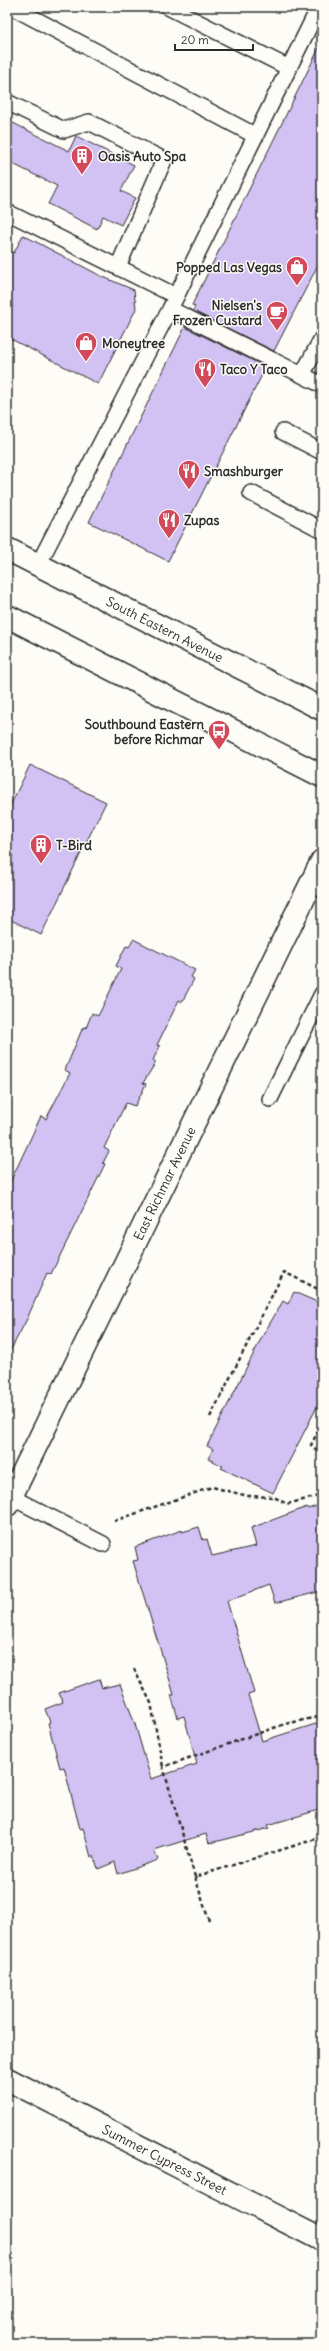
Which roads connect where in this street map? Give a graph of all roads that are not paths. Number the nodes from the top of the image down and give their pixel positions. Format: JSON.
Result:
{"nodes":[{"id":1,"x":12,"y":7,"type":"edge"},
{"id":2,"x":168,"y":7,"type":"edge"},
{"id":3,"x":320,"y":7,"type":"edge"},
{"id":4,"x":289,"y":68,"type":"junction"},
{"id":5,"x":7,"y":102,"type":"edge"},
{"id":6,"x":256,"y":136,"type":"junction"},
{"id":7,"x":7,"y":212,"type":"edge"},
{"id":8,"x":118,"y":268,"type":"junction"},
{"id":9,"x":173,"y":303,"type":"junction"},
{"id":10,"x":322,"y":338,"type":"edge"},
{"id":11,"x":302,"y":375,"type":"junction"},
{"id":12,"x":322,"y":385,"type":"edge"},
{"id":13,"x":283,"y":432,"type":"dead end"},
{"id":14,"x":322,"y":452,"type":"edge"},
{"id":15,"x":251,"y":493,"type":"dead end"},
{"id":16,"x":322,"y":530,"type":"edge"},
{"id":17,"x":7,"y":549,"type":"edge"},
{"id":18,"x":38,"y":565,"type":"junction"},
{"id":19,"x":8,"y":619,"type":"edge"},
{"id":20,"x":322,"y":709,"type":"edge"},
{"id":21,"x":322,"y":776,"type":"edge"},
{"id":22,"x":322,"y":861,"type":"edge"},
{"id":23,"x":322,"y":994,"type":"edge"},
{"id":24,"x":270,"y":1099,"type":"dead end"},
{"id":25,"x":9,"y":1501,"type":"edge"},
{"id":26,"x":103,"y":1544,"type":"dead end"},
{"id":27,"x":7,"y":2079,"type":"edge"},
{"id":28,"x":322,"y":2240,"type":"edge"}],
"edges":[{"from":1,"to":6,"type":"lane"},
{"from":2,"to":4,"type":"lane"},
{"from":3,"to":4,"type":"lane"},
{"from":4,"to":6,"type":"lane"},
{"from":5,"to":8,"type":"lane"},
{"from":6,"to":9,"type":"lane"},
{"from":7,"to":8,"type":"lane"},
{"from":8,"to":9,"type":"lane"},
{"from":9,"to":11,"type":"lane"},
{"from":9,"to":18,"type":"lane"},
{"from":10,"to":11,"type":"lane"},
{"from":11,"to":12,"type":"lane"},
{"from":13,"to":14,"type":"lane"},
{"from":15,"to":16,"type":"lane"},
{"from":17,"to":18,"type":"street","name":"South Eastern Avenue"},
{"from":18,"to":20,"type":"street","name":"South Eastern Avenue"},
{"from":19,"to":21,"type":"street"},
{"from":22,"to":25,"type":"street","name":"East Richmar Avenue"},
{"from":23,"to":24,"type":"lane"},
{"from":25,"to":26,"type":"lane"},
{"from":27,"to":28,"type":"street","name":"Summer Cypress Street"}]}
